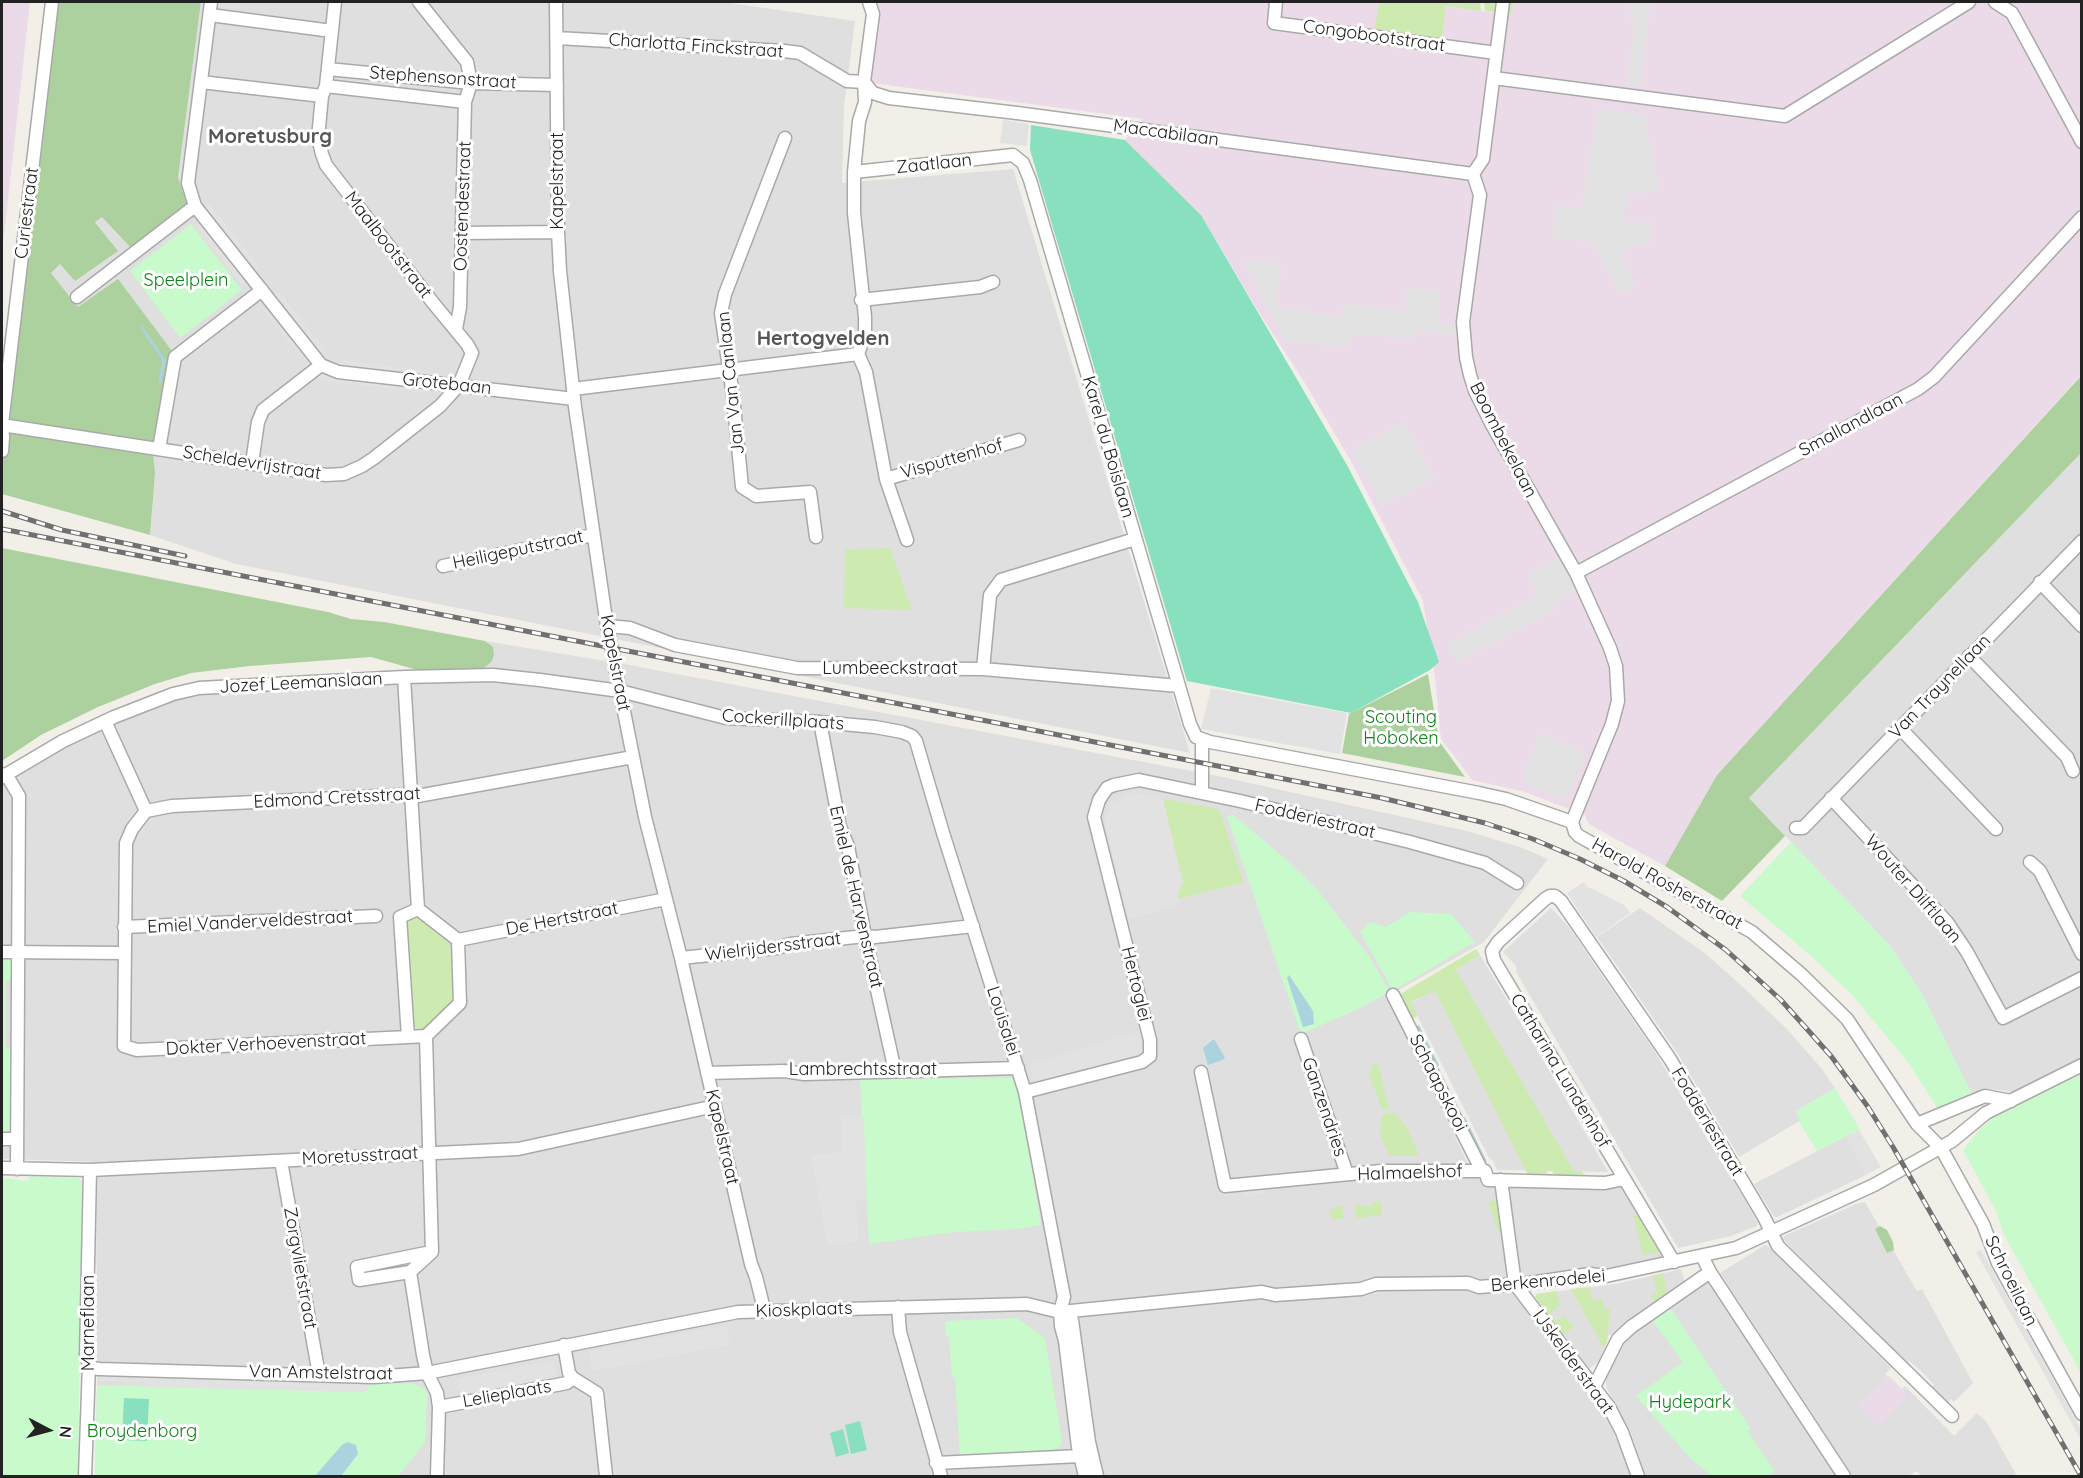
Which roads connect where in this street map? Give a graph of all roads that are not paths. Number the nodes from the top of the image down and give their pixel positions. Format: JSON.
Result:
{"nodes":[{"id":1,"x":52,"y":2,"type":"edge"},
{"id":2,"x":211,"y":2,"type":"edge"},
{"id":3,"x":335,"y":2,"type":"edge"},
{"id":4,"x":419,"y":2,"type":"edge"},
{"id":5,"x":556,"y":2,"type":"edge"},
{"id":6,"x":869,"y":2,"type":"edge"},
{"id":7,"x":1276,"y":2,"type":"edge"},
{"id":8,"x":1503,"y":2,"type":"edge"},
{"id":9,"x":1969,"y":2,"type":"edge"},
{"id":10,"x":1995,"y":2,"type":"edge"},
{"id":11,"x":210,"y":15,"type":"junction"},
{"id":12,"x":332,"y":31,"type":"junction"},
{"id":13,"x":557,"y":38,"type":"junction"},
{"id":14,"x":1496,"y":53,"type":"junction"},
{"id":15,"x":328,"y":69,"type":"junction"},
{"id":16,"x":1494,"y":78,"type":"junction"},
{"id":17,"x":201,"y":82,"type":"junction"},
{"id":18,"x":864,"y":82,"type":"junction"},
{"id":19,"x":471,"y":83,"type":"junction"},
{"id":20,"x":557,"y":84,"type":"junction"},
{"id":21,"x":324,"y":91,"type":"junction"},
{"id":22,"x":465,"y":102,"type":"junction"},
{"id":23,"x":785,"y":138,"type":"dead end"},
{"id":24,"x":2082,"y":142,"type":"edge"},
{"id":25,"x":1013,"y":155,"type":"joint"},
{"id":26,"x":855,"y":172,"type":"junction"},
{"id":27,"x":1473,"y":174,"type":"junction"},
{"id":28,"x":195,"y":206,"type":"junction"},
{"id":29,"x":2082,"y":217,"type":"edge"},
{"id":30,"x":558,"y":232,"type":"junction"},
{"id":31,"x":462,"y":233,"type":"junction"},
{"id":32,"x":993,"y":282,"type":"dead end"},
{"id":33,"x":262,"y":290,"type":"junction"},
{"id":34,"x":77,"y":297,"type":"dead end"},
{"id":35,"x":861,"y":300,"type":"junction"},
{"id":36,"x":456,"y":329,"type":"junction"},
{"id":37,"x":858,"y":354,"type":"junction"},
{"id":38,"x":321,"y":365,"type":"junction"},
{"id":39,"x":728,"y":370,"type":"junction"},
{"id":40,"x":459,"y":385,"type":"junction"},
{"id":41,"x":573,"y":394,"type":"junction"},
{"id":42,"x":2,"y":425,"type":"edge"},
{"id":43,"x":1019,"y":440,"type":"dead end"},
{"id":44,"x":159,"y":449,"type":"junction"},
{"id":45,"x":2,"y":451,"type":"edge"},
{"id":46,"x":252,"y":463,"type":"junction"},
{"id":47,"x":886,"y":478,"type":"junction"},
{"id":48,"x":593,"y":535,"type":"junction"},
{"id":49,"x":816,"y":537,"type":"dead end"},
{"id":50,"x":1135,"y":539,"type":"junction"},
{"id":51,"x":907,"y":540,"type":"dead end"},
{"id":52,"x":2082,"y":541,"type":"edge"},
{"id":53,"x":443,"y":566,"type":"dead end"},
{"id":54,"x":1576,"y":573,"type":"junction"},
{"id":55,"x":2040,"y":582,"type":"junction"},
{"id":56,"x":606,"y":626,"type":"junction"},
{"id":57,"x":2082,"y":626,"type":"edge"},
{"id":58,"x":1969,"y":656,"type":"junction"},
{"id":59,"x":983,"y":669,"type":"junction"},
{"id":60,"x":404,"y":677,"type":"junction"},
{"id":61,"x":1179,"y":686,"type":"junction"},
{"id":62,"x":620,"y":691,"type":"junction"},
{"id":63,"x":105,"y":721,"type":"junction"},
{"id":64,"x":820,"y":722,"type":"junction"},
{"id":65,"x":1900,"y":728,"type":"junction"},
{"id":66,"x":912,"y":736,"type":"joint"},
{"id":67,"x":1202,"y":740,"type":"junction"},
{"id":68,"x":633,"y":757,"type":"junction"},
{"id":69,"x":2073,"y":771,"type":"dead end"},
{"id":70,"x":4,"y":776,"type":"edge"},
{"id":71,"x":1107,"y":788,"type":"joint"},
{"id":72,"x":1202,"y":792,"type":"junction"},
{"id":73,"x":412,"y":797,"type":"junction"},
{"id":74,"x":1831,"y":798,"type":"junction"},
{"id":75,"x":146,"y":811,"type":"junction"},
{"id":76,"x":1572,"y":822,"type":"junction"},
{"id":77,"x":1796,"y":828,"type":"dead end"},
{"id":78,"x":1996,"y":828,"type":"dead end"},
{"id":79,"x":2030,"y":862,"type":"dead end"},
{"id":80,"x":1517,"y":883,"type":"dead end"},
{"id":81,"x":1555,"y":896,"type":"joint"},
{"id":82,"x":666,"y":900,"type":"junction"},
{"id":83,"x":418,"y":909,"type":"junction"},
{"id":84,"x":376,"y":916,"type":"dead end"},
{"id":85,"x":973,"y":926,"type":"junction"},
{"id":86,"x":124,"y":927,"type":"junction"},
{"id":87,"x":865,"y":936,"type":"junction"},
{"id":88,"x":458,"y":940,"type":"junction"},
{"id":89,"x":2,"y":952,"type":"edge"},
{"id":90,"x":19,"y":952,"type":"junction"},
{"id":91,"x":124,"y":952,"type":"junction"},
{"id":92,"x":2082,"y":954,"type":"edge"},
{"id":93,"x":681,"y":958,"type":"junction"},
{"id":94,"x":2082,"y":978,"type":"edge"},
{"id":95,"x":1393,"y":995,"type":"dead end"},
{"id":96,"x":426,"y":1036,"type":"junction"},
{"id":97,"x":408,"y":1037,"type":"junction"},
{"id":98,"x":1300,"y":1039,"type":"dead end"},
{"id":99,"x":2082,"y":1065,"type":"edge"},
{"id":100,"x":1018,"y":1068,"type":"junction"},
{"id":101,"x":895,"y":1071,"type":"junction"},
{"id":102,"x":1201,"y":1072,"type":"dead end"},
{"id":103,"x":707,"y":1073,"type":"junction"},
{"id":104,"x":1025,"y":1092,"type":"junction"},
{"id":105,"x":2011,"y":1101,"type":"junction"},
{"id":106,"x":715,"y":1106,"type":"junction"},
{"id":107,"x":1917,"y":1124,"type":"junction"},
{"id":108,"x":2,"y":1138,"type":"edge"},
{"id":109,"x":17,"y":1139,"type":"junction"},
{"id":110,"x":1941,"y":1148,"type":"junction"},
{"id":111,"x":429,"y":1152,"type":"junction"},
{"id":112,"x":281,"y":1161,"type":"junction"},
{"id":113,"x":2,"y":1168,"type":"edge"},
{"id":114,"x":17,"y":1169,"type":"junction"},
{"id":115,"x":90,"y":1170,"type":"junction"},
{"id":116,"x":1482,"y":1171,"type":"junction"},
{"id":117,"x":1347,"y":1174,"type":"junction"},
{"id":118,"x":1624,"y":1179,"type":"junction"},
{"id":119,"x":1501,"y":1180,"type":"junction"},
{"id":120,"x":1771,"y":1233,"type":"junction"},
{"id":121,"x":432,"y":1252,"type":"junction"},
{"id":122,"x":1702,"y":1256,"type":"junction"},
{"id":123,"x":1674,"y":1262,"type":"junction"},
{"id":124,"x":410,"y":1272,"type":"junction"},
{"id":125,"x":1710,"y":1272,"type":"junction"},
{"id":126,"x":1515,"y":1284,"type":"junction"},
{"id":127,"x":898,"y":1307,"type":"junction"},
{"id":128,"x":762,"y":1311,"type":"junction"},
{"id":129,"x":1060,"y":1312,"type":"junction"},
{"id":130,"x":564,"y":1345,"type":"junction"},
{"id":131,"x":551,"y":1347,"type":"joint"},
{"id":132,"x":89,"y":1364,"type":"junction"},
{"id":133,"x":427,"y":1373,"type":"junction"},
{"id":134,"x":319,"y":1376,"type":"junction"},
{"id":135,"x":573,"y":1378,"type":"junction"},
{"id":136,"x":1594,"y":1387,"type":"junction"},
{"id":137,"x":440,"y":1407,"type":"junction"},
{"id":138,"x":2082,"y":1414,"type":"edge"},
{"id":139,"x":1952,"y":1416,"type":"dead end"},
{"id":140,"x":1080,"y":1456,"type":"junction"},
{"id":141,"x":936,"y":1463,"type":"junction"},
{"id":142,"x":85,"y":1476,"type":"edge"},
{"id":143,"x":437,"y":1476,"type":"edge"},
{"id":144,"x":606,"y":1476,"type":"edge"},
{"id":145,"x":941,"y":1476,"type":"edge"},
{"id":146,"x":1085,"y":1476,"type":"edge"},
{"id":147,"x":1098,"y":1476,"type":"edge"},
{"id":148,"x":1638,"y":1476,"type":"edge"},
{"id":149,"x":1844,"y":1476,"type":"edge"}],
"edges":[{"from":1,"to":42,"type":"street","name":"Curiestraat"},
{"from":2,"to":11,"type":"street"},
{"from":3,"to":12,"type":"street","name":"Maalbootstraat"},
{"from":4,"to":19,"type":"street"},
{"from":5,"to":13,"type":"street","name":"Kapelstraat"},
{"from":6,"to":18,"type":"street"},
{"from":7,"to":14,"type":"street","name":"Congobootstraat"},
{"from":8,"to":14,"type":"street"},
{"from":9,"to":16,"type":"street"},
{"from":10,"to":24,"type":"street"},
{"from":11,"to":12,"type":"street"},
{"from":11,"to":17,"type":"street"},
{"from":12,"to":15,"type":"street","name":"Maalbootstraat"},
{"from":13,"to":18,"type":"street","name":"Charlotta Finckstraat"},
{"from":13,"to":20,"type":"street","name":"Kapelstraat"},
{"from":14,"to":16,"type":"street"},
{"from":15,"to":19,"type":"street","name":"Stephensonstraat"},
{"from":15,"to":21,"type":"street","name":"Maalbootstraat"},
{"from":16,"to":27,"type":"street"},
{"from":17,"to":21,"type":"street","name":"Stephensonstraat"},
{"from":17,"to":28,"type":"street"},
{"from":18,"to":26,"type":"street"},
{"from":18,"to":27,"type":"street","name":"Maccabilaan"},
{"from":19,"to":20,"type":"street","name":"Stephensonstraat"},
{"from":19,"to":22,"type":"street","name":"Oostendestraat"},
{"from":20,"to":30,"type":"street","name":"Kapelstraat"},
{"from":21,"to":22,"type":"street","name":"Stephensonstraat"},
{"from":21,"to":36,"type":"street","name":"Maalbootstraat"},
{"from":22,"to":31,"type":"street","name":"Oostendestraat"},
{"from":23,"to":39,"type":"street","name":"Jan Van Canlaan"},
{"from":25,"to":26,"type":"street","name":"Zaatlaan"},
{"from":25,"to":50,"type":"street","name":"Karel du Boislaan"},
{"from":26,"to":35,"type":"street"},
{"from":27,"to":54,"type":"street","name":"Boombekelaan"},
{"from":28,"to":33,"type":"street"},
{"from":28,"to":34,"type":"street"},
{"from":29,"to":54,"type":"street","name":"Smallandlaan"},
{"from":30,"to":31,"type":"street"},
{"from":30,"to":41,"type":"street","name":"Kapelstraat"},
{"from":31,"to":36,"type":"street","name":"Oostendestraat"},
{"from":32,"to":35,"type":"street"},
{"from":33,"to":38,"type":"street"},
{"from":33,"to":44,"type":"street","name":"Scheldevrijstraat"},
{"from":35,"to":37,"type":"street"},
{"from":36,"to":40,"type":"street","name":"Maalbootstraat"},
{"from":37,"to":39,"type":"street","name":"Grotebaan"},
{"from":37,"to":47,"type":"street"},
{"from":38,"to":40,"type":"street","name":"Grotebaan"},
{"from":38,"to":46,"type":"street"},
{"from":39,"to":41,"type":"street","name":"Grotebaan"},
{"from":39,"to":49,"type":"street","name":"Jan Van Canlaan"},
{"from":40,"to":41,"type":"street","name":"Grotebaan"},
{"from":40,"to":46,"type":"street","name":"Scheldevrijstraat"},
{"from":41,"to":48,"type":"street","name":"Kapelstraat"},
{"from":42,"to":44,"type":"street","name":"Scheldevrijstraat"},
{"from":42,"to":45,"type":"street","name":"Curiestraat"},
{"from":43,"to":47,"type":"street","name":"Visputtenhof"},
{"from":44,"to":46,"type":"street","name":"Scheldevrijstraat"},
{"from":47,"to":51,"type":"street"},
{"from":48,"to":53,"type":"street","name":"Heiligeputstraat"},
{"from":48,"to":56,"type":"street","name":"Kapelstraat"},
{"from":50,"to":59,"type":"street"},
{"from":50,"to":61,"type":"street","name":"Karel du Boislaan"},
{"from":52,"to":55,"type":"street","name":"Van Traynellaan"},
{"from":54,"to":76,"type":"street","name":"Boombekelaan"},
{"from":55,"to":57,"type":"street"},
{"from":55,"to":58,"type":"street","name":"Van Traynellaan"},
{"from":56,"to":59,"type":"street","name":"Lumbeeckstraat"},
{"from":56,"to":62,"type":"street","name":"Kapelstraat"},
{"from":58,"to":65,"type":"street","name":"Van Traynellaan"},
{"from":58,"to":69,"type":"street"},
{"from":59,"to":61,"type":"street","name":"Lumbeeckstraat"},
{"from":60,"to":62,"type":"street","name":"Jozef Leemanslaan"},
{"from":60,"to":63,"type":"street","name":"Jozef Leemanslaan"},
{"from":60,"to":73,"type":"street"},
{"from":61,"to":67,"type":"street","name":"Karel du Boislaan"},
{"from":62,"to":64,"type":"street","name":"Cockerillplaats"},
{"from":62,"to":68,"type":"street","name":"Kapelstraat"},
{"from":63,"to":70,"type":"street","name":"Jozef Leemanslaan"},
{"from":63,"to":75,"type":"street"},
{"from":64,"to":66,"type":"street","name":"Cockerillplaats"},
{"from":64,"to":87,"type":"street","name":"Emiel de Harvenstraat"},
{"from":65,"to":74,"type":"street","name":"Van Traynellaan"},
{"from":65,"to":78,"type":"street"},
{"from":66,"to":85,"type":"street","name":"Louisalei"},
{"from":67,"to":72,"type":"street"},
{"from":67,"to":76,"type":"street","name":"Harold Rosherstraat"},
{"from":68,"to":73,"type":"street","name":"Edmond Cretsstraat"},
{"from":68,"to":82,"type":"street","name":"Kapelstraat"},
{"from":70,"to":90,"type":"street"},
{"from":71,"to":72,"type":"street","name":"Fodderiestraat"},
{"from":71,"to":104,"type":"street","name":"Hertoglei"},
{"from":72,"to":80,"type":"street","name":"Fodderiestraat"},
{"from":73,"to":75,"type":"street","name":"Edmond Cretsstraat"},
{"from":73,"to":83,"type":"street"},
{"from":74,"to":77,"type":"street","name":"Van Traynellaan"},
{"from":74,"to":94,"type":"street","name":"Wouter Dilftlaan"},
{"from":75,"to":86,"type":"street"},
{"from":76,"to":107,"type":"street","name":"Harold Rosherstraat"},
{"from":79,"to":92,"type":"street"},
{"from":81,"to":118,"type":"street","name":"Catharina Lundenhof"},
{"from":81,"to":120,"type":"street","name":"Fodderiestraat"},
{"from":82,"to":88,"type":"street","name":"De Hertstraat"},
{"from":82,"to":93,"type":"street","name":"Kapelstraat"},
{"from":83,"to":88,"type":"street"},
{"from":83,"to":97,"type":"street"},
{"from":84,"to":86,"type":"street","name":"Emiel Vanderveldestraat"},
{"from":85,"to":87,"type":"street","name":"Wielrijdersstraat"},
{"from":85,"to":100,"type":"street","name":"Louisalei"},
{"from":86,"to":91,"type":"street"},
{"from":87,"to":93,"type":"street","name":"Wielrijdersstraat"},
{"from":87,"to":101,"type":"street","name":"Emiel de Harvenstraat"},
{"from":88,"to":96,"type":"street"},
{"from":89,"to":90,"type":"street"},
{"from":90,"to":91,"type":"street"},
{"from":90,"to":109,"type":"street"},
{"from":91,"to":97,"type":"street","name":"Dokter Verhoevenstraat"},
{"from":93,"to":103,"type":"street","name":"Kapelstraat"},
{"from":95,"to":116,"type":"street","name":"Schaapskooi"},
{"from":96,"to":97,"type":"street","name":"Dokter Verhoevenstraat"},
{"from":96,"to":111,"type":"street"},
{"from":98,"to":117,"type":"street","name":"Ganzendries"},
{"from":99,"to":105,"type":"street","name":"Berkenrodelei"},
{"from":100,"to":101,"type":"street","name":"Lambrechtsstraat"},
{"from":100,"to":104,"type":"street","name":"Louisalei"},
{"from":101,"to":103,"type":"street","name":"Lambrechtsstraat"},
{"from":102,"to":117,"type":"street","name":"Halmaelshof"},
{"from":103,"to":106,"type":"street","name":"Kapelstraat"},
{"from":104,"to":129,"type":"street","name":"Louisalei"},
{"from":105,"to":107,"type":"street"},
{"from":105,"to":110,"type":"street","name":"Berkenrodelei"},
{"from":106,"to":111,"type":"street","name":"Moretusstraat"},
{"from":106,"to":128,"type":"street","name":"Kapelstraat"},
{"from":107,"to":110,"type":"street","name":"Harold Rosherstraat"},
{"from":108,"to":109,"type":"street"},
{"from":109,"to":114,"type":"street"},
{"from":110,"to":120,"type":"street","name":"Berkenrodelei"},
{"from":110,"to":138,"type":"street","name":"Schroeilaan"},
{"from":111,"to":112,"type":"street","name":"Moretusstraat"},
{"from":111,"to":121,"type":"street"},
{"from":112,"to":115,"type":"street","name":"Moretusstraat"},
{"from":112,"to":134,"type":"street","name":"Zorgvlietstraat"},
{"from":113,"to":114,"type":"street","name":"Moretusstraat"},
{"from":114,"to":115,"type":"street","name":"Moretusstraat"},
{"from":115,"to":132,"type":"street","name":"Marneflaan"},
{"from":116,"to":117,"type":"street","name":"Halmaelshof"},
{"from":116,"to":119,"type":"street","name":"Halmaelshof"},
{"from":118,"to":119,"type":"street","name":"Halmaelshof"},
{"from":118,"to":123,"type":"street","name":"Catharina Lundenhof"},
{"from":119,"to":126,"type":"street"},
{"from":120,"to":122,"type":"street","name":"Berkenrodelei"},
{"from":120,"to":139,"type":"street","name":"Fodderiestraat"},
{"from":121,"to":124,"type":"street"},
{"from":121,"to":124,"type":"street"},
{"from":122,"to":123,"type":"street","name":"Berkenrodelei"},
{"from":122,"to":125,"type":"street"},
{"from":123,"to":126,"type":"street","name":"Berkenrodelei"},
{"from":124,"to":133,"type":"street"},
{"from":125,"to":136,"type":"street"},
{"from":125,"to":149,"type":"street"},
{"from":126,"to":129,"type":"street","name":"Berkenrodelei"},
{"from":126,"to":136,"type":"street","name":"IJskelderstraat"},
{"from":127,"to":128,"type":"street","name":"Kioskplaats"},
{"from":127,"to":129,"type":"street","name":"Kioskplaats"},
{"from":127,"to":141,"type":"street"},
{"from":128,"to":130,"type":"street","name":"Kioskplaats"},
{"from":129,"to":140,"type":"street","name":"Louisalei"},
{"from":129,"to":147,"type":"street"},
{"from":130,"to":131,"type":"street","name":"Kioskplaats"},
{"from":130,"to":135,"type":"street"},
{"from":131,"to":133,"type":"street","name":"Van Amstelstraat"},
{"from":132,"to":134,"type":"street","name":"Van Amstelstraat"},
{"from":132,"to":142,"type":"street","name":"Marneflaan"},
{"from":133,"to":134,"type":"street","name":"Van Amstelstraat"},
{"from":133,"to":137,"type":"street"},
{"from":135,"to":137,"type":"street","name":"Lelieplaats"},
{"from":135,"to":144,"type":"street"},
{"from":136,"to":148,"type":"street","name":"IJskelderstraat"},
{"from":137,"to":143,"type":"street"},
{"from":140,"to":141,"type":"street"},
{"from":140,"to":146,"type":"street","name":"Louisalei"},
{"from":141,"to":145,"type":"street"}]}
